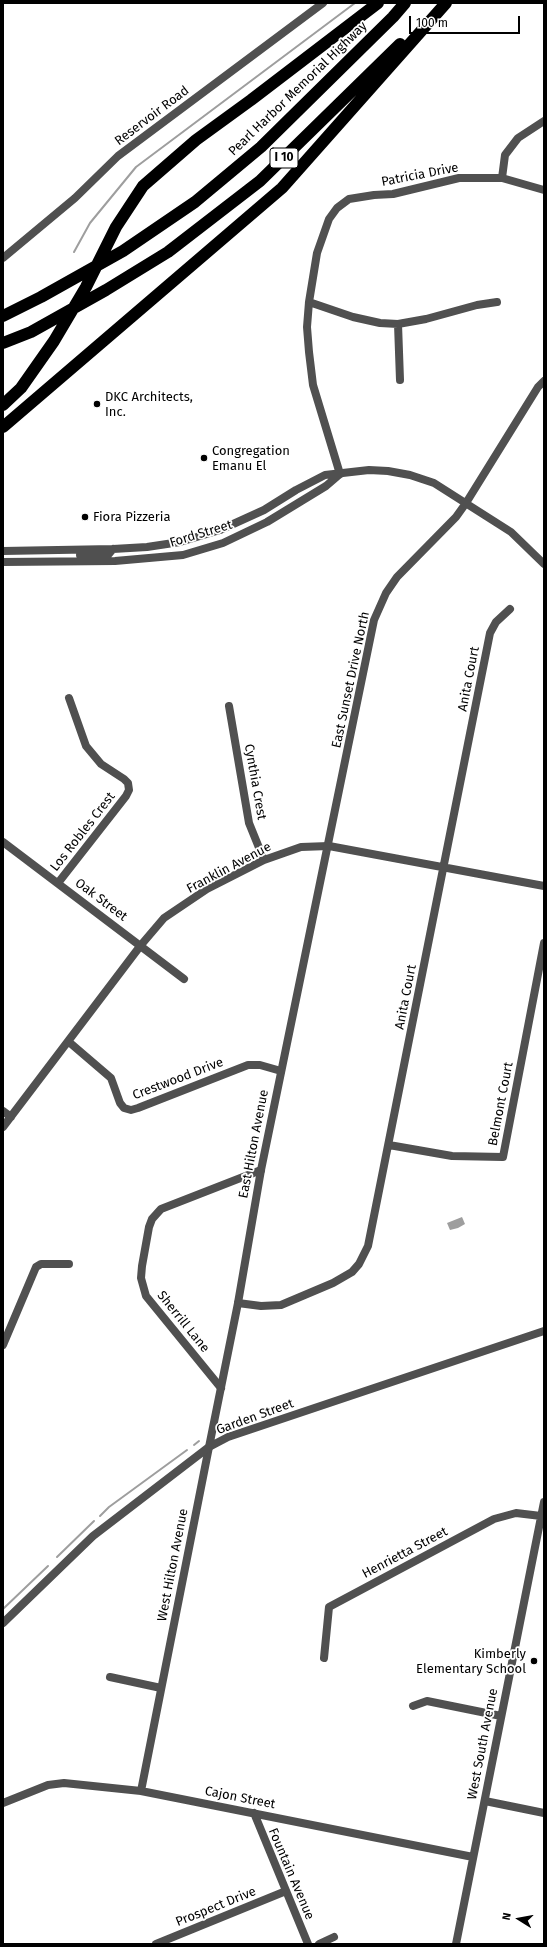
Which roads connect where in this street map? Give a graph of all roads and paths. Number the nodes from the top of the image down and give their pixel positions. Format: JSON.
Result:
{"nodes":[{"id":1,"x":323,"y":3,"type":"edge"},
{"id":2,"x":378,"y":3,"type":"edge"},
{"id":3,"x":405,"y":3,"type":"edge"},
{"id":4,"x":442,"y":3,"type":"edge"},
{"id":5,"x":446,"y":3,"type":"edge"},
{"id":6,"x":544,"y":120,"type":"edge"},
{"id":7,"x":502,"y":178,"type":"junction"},
{"id":8,"x":544,"y":190,"type":"edge"},
{"id":9,"x":3,"y":258,"type":"edge"},
{"id":10,"x":308,"y":302,"type":"junction"},
{"id":11,"x":497,"y":302,"type":"dead end"},
{"id":12,"x":3,"y":316,"type":"edge"},
{"id":13,"x":398,"y":324,"type":"junction"},
{"id":14,"x":3,"y":343,"type":"edge"},
{"id":15,"x":400,"y":380,"type":"dead end"},
{"id":16,"x":544,"y":381,"type":"edge"},
{"id":17,"x":3,"y":405,"type":"edge"},
{"id":18,"x":3,"y":426,"type":"edge"},
{"id":19,"x":340,"y":474,"type":"junction"},
{"id":20,"x":466,"y":503,"type":"junction"},
{"id":21,"x":113,"y":549,"type":"junction"},
{"id":22,"x":3,"y":551,"type":"edge"},
{"id":23,"x":73,"y":561,"type":"junction"},
{"id":24,"x":3,"y":562,"type":"edge"},
{"id":25,"x":544,"y":564,"type":"edge"},
{"id":26,"x":510,"y":609,"type":"dead end"},
{"id":27,"x":69,"y":698,"type":"dead end"},
{"id":28,"x":229,"y":706,"type":"dead end"},
{"id":29,"x":3,"y":842,"type":"edge"},
{"id":30,"x":329,"y":846,"type":"junction"},
{"id":31,"x":264,"y":860,"type":"junction"},
{"id":32,"x":444,"y":867,"type":"junction"},
{"id":33,"x":58,"y":883,"type":"junction"},
{"id":34,"x":544,"y":886,"type":"edge"},
{"id":35,"x":544,"y":943,"type":"edge"},
{"id":36,"x":141,"y":945,"type":"junction"},
{"id":37,"x":184,"y":979,"type":"dead end"},
{"id":38,"x":69,"y":1042,"type":"junction"},
{"id":39,"x":281,"y":1071,"type":"junction"},
{"id":40,"x":3,"y":1111,"type":"edge"},
{"id":41,"x":11,"y":1117,"type":"junction"},
{"id":42,"x":3,"y":1127,"type":"edge"},
{"id":43,"x":389,"y":1145,"type":"junction"},
{"id":44,"x":261,"y":1170,"type":"junction"},
{"id":45,"x":69,"y":1264,"type":"dead end"},
{"id":46,"x":238,"y":1303,"type":"junction"},
{"id":47,"x":544,"y":1331,"type":"edge"},
{"id":48,"x":3,"y":1345,"type":"edge"},
{"id":49,"x":221,"y":1388,"type":"junction"},
{"id":50,"x":209,"y":1447,"type":"junction"},
{"id":51,"x":544,"y":1502,"type":"edge"},
{"id":52,"x":541,"y":1516,"type":"junction"},
{"id":53,"x":3,"y":1623,"type":"edge"},
{"id":54,"x":324,"y":1658,"type":"dead end"},
{"id":55,"x":110,"y":1677,"type":"dead end"},
{"id":56,"x":161,"y":1688,"type":"junction"},
{"id":57,"x":413,"y":1706,"type":"dead end"},
{"id":58,"x":500,"y":1716,"type":"junction"},
{"id":59,"x":141,"y":1791,"type":"junction"},
{"id":60,"x":485,"y":1801,"type":"junction"},
{"id":61,"x":3,"y":1804,"type":"edge"},
{"id":62,"x":254,"y":1813,"type":"junction"},
{"id":63,"x":544,"y":1813,"type":"edge"},
{"id":64,"x":473,"y":1857,"type":"junction"},
{"id":65,"x":286,"y":1891,"type":"junction"},
{"id":66,"x":334,"y":1937,"type":"dead end"},
{"id":67,"x":156,"y":1944,"type":"edge"},
{"id":68,"x":308,"y":1944,"type":"edge"},
{"id":69,"x":319,"y":1944,"type":"edge"},
{"id":70,"x":456,"y":1944,"type":"edge"}],
"edges":[{"from":1,"to":9,"type":"street","name":"Reservoir Road"},
{"from":2,"to":17,"type":"highway"},
{"from":3,"to":12,"type":"highway","name":"Pearl Harbor Memorial Highway","number":"I 10"},
{"from":4,"to":14,"type":"highway","number":"I 10"},
{"from":5,"to":18,"type":"highway"},
{"from":6,"to":7,"type":"street"},
{"from":7,"to":8,"type":"street","name":"Patricia Drive"},
{"from":7,"to":10,"type":"street","name":"Patricia Drive"},
{"from":10,"to":13,"type":"street"},
{"from":10,"to":19,"type":"street","name":"Patricia Drive"},
{"from":11,"to":13,"type":"street"},
{"from":13,"to":15,"type":"street"},
{"from":16,"to":20,"type":"street","name":"East Sunset Drive North"},
{"from":19,"to":20,"type":"street","name":"Ford Street"},
{"from":19,"to":21,"type":"street","name":"Ford Street"},
{"from":19,"to":23,"type":"street","name":"Ford Street"},
{"from":20,"to":25,"type":"street","name":"Ford Street"},
{"from":20,"to":30,"type":"street","name":"East Sunset Drive North"},
{"from":21,"to":22,"type":"street","name":"Ford Street"},
{"from":21,"to":23,"type":"street"},
{"from":23,"to":24,"type":"street","name":"Ford Street"},
{"from":26,"to":32,"type":"street","name":"Anita Court"},
{"from":27,"to":33,"type":"street","name":"Los Robles Crest"},
{"from":28,"to":31,"type":"street","name":"Cynthia Crest"},
{"from":29,"to":33,"type":"street","name":"Oak Street"},
{"from":30,"to":31,"type":"street","name":"Franklin Avenue"},
{"from":30,"to":32,"type":"street","name":"Franklin Avenue"},
{"from":30,"to":39,"type":"street","name":"East Hilton Avenue"},
{"from":31,"to":36,"type":"street","name":"Franklin Avenue"},
{"from":32,"to":34,"type":"street","name":"Franklin Avenue"},
{"from":32,"to":43,"type":"street","name":"Anita Court"},
{"from":33,"to":36,"type":"street","name":"Oak Street"},
{"from":35,"to":43,"type":"street","name":"Belmont Court"},
{"from":36,"to":37,"type":"street","name":"Oak Street"},
{"from":36,"to":38,"type":"street","name":"Franklin Avenue"},
{"from":38,"to":39,"type":"street","name":"Crestwood Drive"},
{"from":38,"to":41,"type":"street","name":"Franklin Avenue"},
{"from":39,"to":44,"type":"street","name":"East Hilton Avenue"},
{"from":40,"to":41,"type":"street"},
{"from":41,"to":42,"type":"street","name":"Franklin Avenue"},
{"from":43,"to":46,"type":"street","name":"Anita Court"},
{"from":44,"to":46,"type":"street","name":"East Hilton Avenue"},
{"from":44,"to":49,"type":"street","name":"Sherrill Lane"},
{"from":45,"to":48,"type":"street"},
{"from":46,"to":49,"type":"street","name":"East Hilton Avenue"},
{"from":47,"to":50,"type":"street","name":"Garden Street"},
{"from":49,"to":50,"type":"street","name":"East Hilton Avenue"},
{"from":50,"to":53,"type":"street","name":"Garden Street"},
{"from":50,"to":56,"type":"street","name":"West Hilton Avenue"},
{"from":51,"to":52,"type":"street","name":"West South Avenue"},
{"from":52,"to":54,"type":"street","name":"Henrietta Street"},
{"from":52,"to":58,"type":"street","name":"West South Avenue"},
{"from":55,"to":56,"type":"street"},
{"from":56,"to":59,"type":"street","name":"West Hilton Avenue"},
{"from":57,"to":58,"type":"street"},
{"from":58,"to":60,"type":"street","name":"West South Avenue"},
{"from":59,"to":61,"type":"street","name":"Cajon Street"},
{"from":59,"to":62,"type":"street","name":"Cajon Street"},
{"from":60,"to":63,"type":"street"},
{"from":60,"to":64,"type":"street","name":"West South Avenue"},
{"from":62,"to":64,"type":"street","name":"Cajon Street"},
{"from":62,"to":65,"type":"street","name":"Fountain Avenue"},
{"from":64,"to":70,"type":"street","name":"West South Avenue"},
{"from":65,"to":67,"type":"street","name":"Prospect Drive"},
{"from":65,"to":68,"type":"street","name":"Fountain Avenue"},
{"from":66,"to":69,"type":"street"}]}
